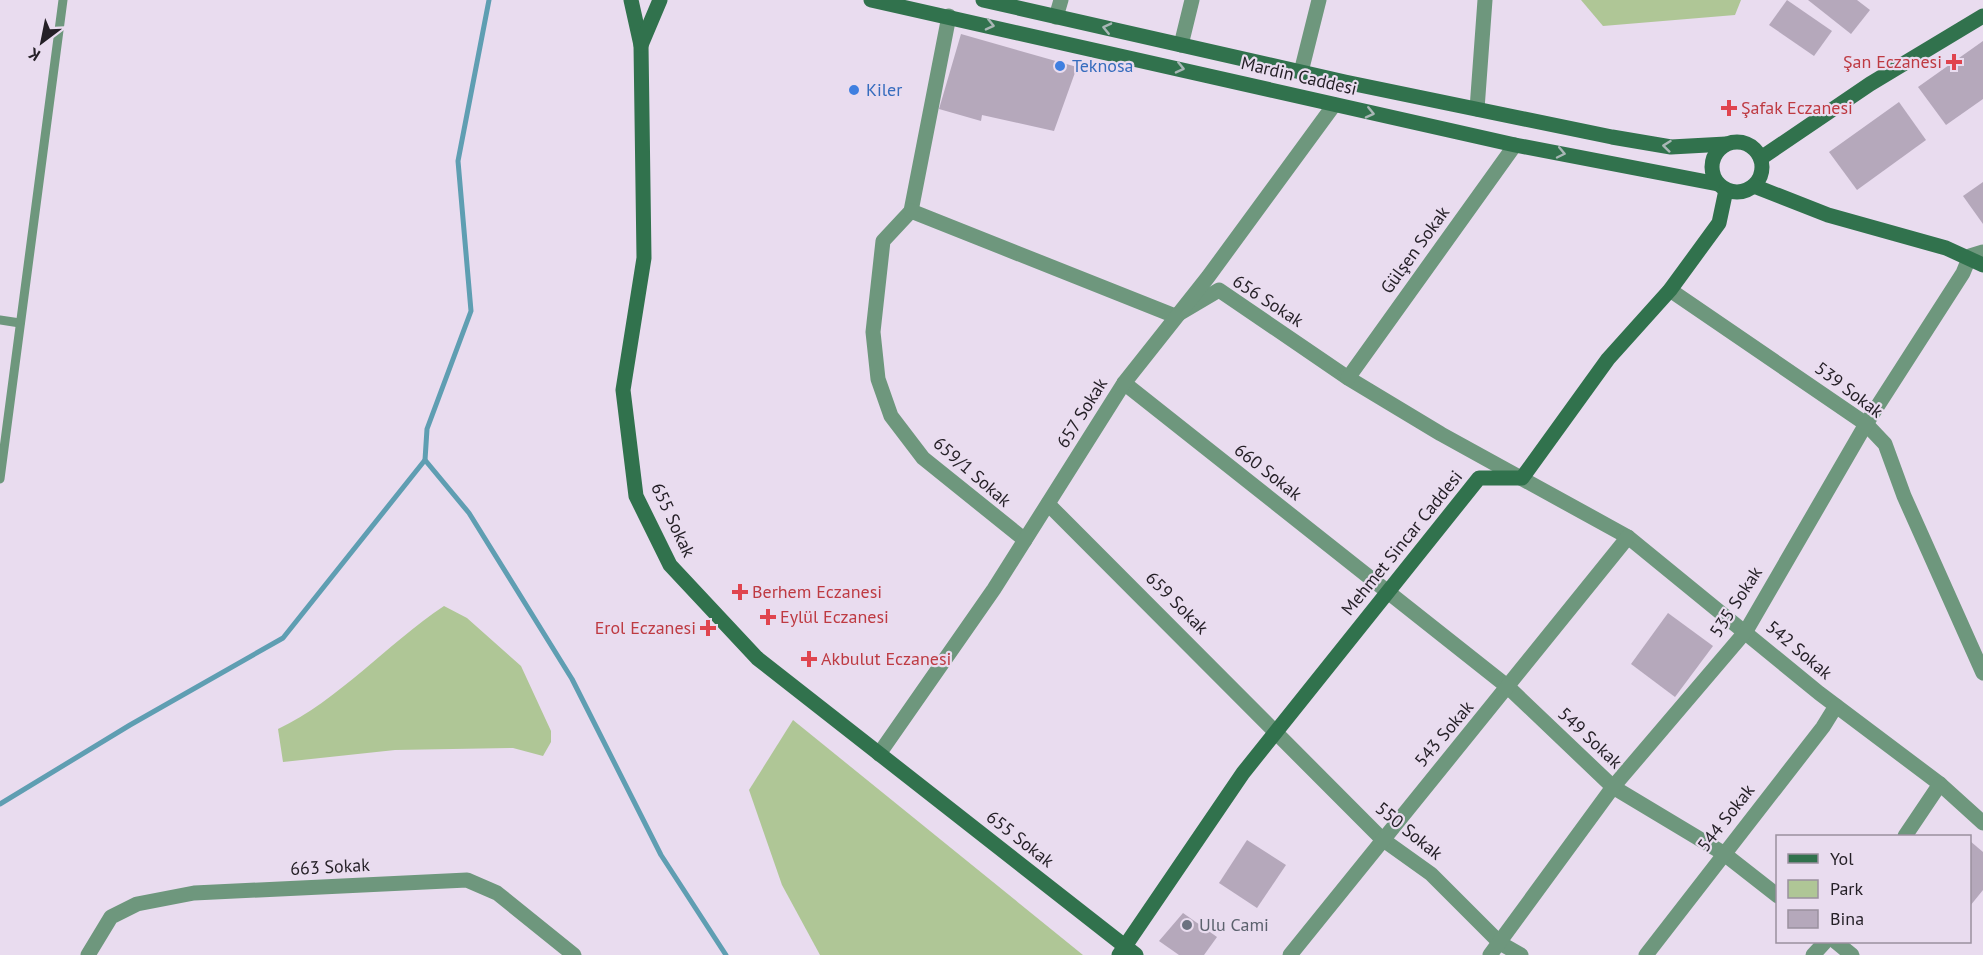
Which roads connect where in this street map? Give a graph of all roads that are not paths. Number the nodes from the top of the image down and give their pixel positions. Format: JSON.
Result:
{"nodes":[{"id":1,"x":63,"y":0,"type":"edge"},
{"id":2,"x":631,"y":0,"type":"edge"},
{"id":3,"x":660,"y":0,"type":"edge"},
{"id":4,"x":871,"y":0,"type":"edge"},
{"id":5,"x":983,"y":0,"type":"edge"},
{"id":6,"x":1061,"y":0,"type":"edge"},
{"id":7,"x":1192,"y":0,"type":"edge"},
{"id":8,"x":1320,"y":0,"type":"edge"},
{"id":9,"x":1485,"y":0,"type":"edge"},
{"id":10,"x":949,"y":16,"type":"junction"},
{"id":11,"x":1983,"y":16,"type":"edge"},
{"id":12,"x":1056,"y":17,"type":"junction"},
{"id":13,"x":641,"y":45,"type":"junction"},
{"id":14,"x":1181,"y":45,"type":"junction"},
{"id":15,"x":1301,"y":72,"type":"junction"},
{"id":16,"x":1334,"y":105,"type":"junction"},
{"id":17,"x":1477,"y":109,"type":"junction"},
{"id":18,"x":1726,"y":144,"type":"junction"},
{"id":19,"x":1515,"y":145,"type":"junction"},
{"id":20,"x":1761,"y":158,"type":"junction"},
{"id":21,"x":1754,"y":186,"type":"junction"},
{"id":22,"x":1722,"y":187,"type":"junction"},
{"id":23,"x":911,"y":211,"type":"junction"},
{"id":24,"x":1979,"y":258,"type":"edge"},
{"id":25,"x":1670,"y":290,"type":"junction"},
{"id":26,"x":1175,"y":316,"type":"junction"},
{"id":27,"x":0,"y":321,"type":"edge"},
{"id":28,"x":20,"y":323,"type":"junction"},
{"id":29,"x":1348,"y":378,"type":"junction"},
{"id":30,"x":1124,"y":382,"type":"junction"},
{"id":31,"x":1866,"y":424,"type":"junction"},
{"id":32,"x":0,"y":478,"type":"edge"},
{"id":33,"x":1522,"y":478,"type":"junction"},
{"id":34,"x":1048,"y":504,"type":"junction"},
{"id":35,"x":1628,"y":537,"type":"junction"},
{"id":36,"x":1025,"y":540,"type":"junction"},
{"id":37,"x":1387,"y":592,"type":"junction"},
{"id":38,"x":1746,"y":631,"type":"junction"},
{"id":39,"x":1983,"y":673,"type":"edge"},
{"id":40,"x":1508,"y":687,"type":"junction"},
{"id":41,"x":1836,"y":706,"type":"junction"},
{"id":42,"x":1276,"y":732,"type":"junction"},
{"id":43,"x":879,"y":754,"type":"junction"},
{"id":44,"x":1940,"y":784,"type":"junction"},
{"id":45,"x":1613,"y":787,"type":"junction"},
{"id":46,"x":1983,"y":824,"type":"edge"},
{"id":47,"x":1906,"y":835,"type":"edge"},
{"id":48,"x":1382,"y":839,"type":"junction"},
{"id":49,"x":1723,"y":853,"type":"junction"},
{"id":50,"x":1776,"y":894,"type":"edge"},
{"id":51,"x":1500,"y":943,"type":"junction"},
{"id":52,"x":1824,"y":943,"type":"edge"},
{"id":53,"x":1837,"y":943,"type":"edge"},
{"id":54,"x":1127,"y":952,"type":"edge"},
{"id":55,"x":88,"y":955,"type":"edge"},
{"id":56,"x":574,"y":955,"type":"edge"},
{"id":57,"x":1290,"y":955,"type":"edge"},
{"id":58,"x":1490,"y":955,"type":"edge"},
{"id":59,"x":1521,"y":955,"type":"edge"},
{"id":60,"x":1646,"y":955,"type":"edge"},
{"id":61,"x":1814,"y":955,"type":"edge"},
{"id":62,"x":1852,"y":955,"type":"edge"}],
"edges":[{"from":1,"to":28,"type":"lane"},
{"from":2,"to":13,"type":"street","name":"655 Sokak"},
{"from":3,"to":13,"type":"street","name":"655 Sokak"},
{"from":4,"to":10,"type":"street","name":"Mardin Caddesi"},
{"from":5,"to":12,"type":"street","name":"Mardin Caddesi"},
{"from":6,"to":12,"type":"street"},
{"from":7,"to":14,"type":"street"},
{"from":8,"to":15,"type":"street"},
{"from":9,"to":17,"type":"street"},
{"from":10,"to":16,"type":"street","name":"Mardin Caddesi","one_way":true},
{"from":10,"to":23,"type":"street"},
{"from":11,"to":20,"type":"street"},
{"from":14,"to":12,"type":"street","name":"Mardin Caddesi","one_way":true},
{"from":13,"to":43,"type":"street","name":"655 Sokak"},
{"from":14,"to":15,"type":"street","name":"Mardin Caddesi"},
{"from":15,"to":17,"type":"street","name":"Mardin Caddesi"},
{"from":16,"to":19,"type":"street","name":"Mardin Caddesi","one_way":true},
{"from":16,"to":26,"type":"street","name":"657 Sokak"},
{"from":18,"to":17,"type":"street","name":"Mardin Caddesi","one_way":true},
{"from":18,"to":20,"type":"street","name":"Mardin Caddesi"},
{"from":18,"to":22,"type":"street"},
{"from":19,"to":22,"type":"street","name":"Mardin Caddesi","one_way":true},
{"from":19,"to":29,"type":"street","name":"Gülşen Sokak"},
{"from":20,"to":21,"type":"street"},
{"from":21,"to":22,"type":"street"},
{"from":21,"to":24,"type":"street"},
{"from":22,"to":25,"type":"street"},
{"from":23,"to":26,"type":"street"},
{"from":23,"to":36,"type":"street","name":"659/1 Sokak"},
{"from":24,"to":31,"type":"street","name":"535 Sokak"},
{"from":25,"to":31,"type":"street","name":"539 Sokak"},
{"from":25,"to":33,"type":"street"},
{"from":26,"to":29,"type":"street","name":"656 Sokak"},
{"from":26,"to":30,"type":"street","name":"657 Sokak"},
{"from":27,"to":28,"type":"lane"},
{"from":28,"to":32,"type":"lane"},
{"from":29,"to":33,"type":"street","name":"656 Sokak"},
{"from":30,"to":34,"type":"street","name":"657 Sokak"},
{"from":30,"to":37,"type":"street","name":"660 Sokak"},
{"from":31,"to":38,"type":"street","name":"535 Sokak"},
{"from":31,"to":39,"type":"street","name":"539 Sokak"},
{"from":33,"to":35,"type":"street","name":"542 Sokak"},
{"from":33,"to":37,"type":"street","name":"Mehmet Sincar Caddesi"},
{"from":34,"to":36,"type":"street","name":"657 Sokak"},
{"from":34,"to":42,"type":"street","name":"659 Sokak"},
{"from":35,"to":38,"type":"street","name":"542 Sokak"},
{"from":35,"to":40,"type":"street","name":"543 Sokak"},
{"from":36,"to":43,"type":"street","name":"657 Sokak"},
{"from":37,"to":40,"type":"street","name":"549 Sokak"},
{"from":37,"to":42,"type":"street","name":"Mehmet Sincar Caddesi"},
{"from":38,"to":41,"type":"street","name":"542 Sokak"},
{"from":38,"to":45,"type":"street","name":"535 Sokak"},
{"from":40,"to":45,"type":"street","name":"549 Sokak"},
{"from":40,"to":48,"type":"street","name":"543 Sokak"},
{"from":41,"to":44,"type":"street","name":"542 Sokak"},
{"from":41,"to":49,"type":"street","name":"544 Sokak"},
{"from":42,"to":48,"type":"street","name":"550 Sokak"},
{"from":42,"to":54,"type":"street","name":"Mehmet Sincar Caddesi"},
{"from":43,"to":54,"type":"street","name":"655 Sokak"},
{"from":44,"to":46,"type":"street","name":"542 Sokak"},
{"from":44,"to":47,"type":"street"},
{"from":45,"to":49,"type":"street","name":"549 Sokak"},
{"from":45,"to":51,"type":"street","name":"535 Sokak"},
{"from":48,"to":51,"type":"street","name":"550 Sokak"},
{"from":48,"to":57,"type":"street","name":"543 Sokak"},
{"from":49,"to":50,"type":"street","name":"549 Sokak"},
{"from":49,"to":60,"type":"street","name":"544 Sokak"},
{"from":51,"to":58,"type":"street","name":"535 Sokak"},
{"from":51,"to":59,"type":"street","name":"550 Sokak"},
{"from":52,"to":61,"type":"street"},
{"from":53,"to":62,"type":"street"},
{"from":55,"to":56,"type":"street","name":"663 Sokak"}]}
